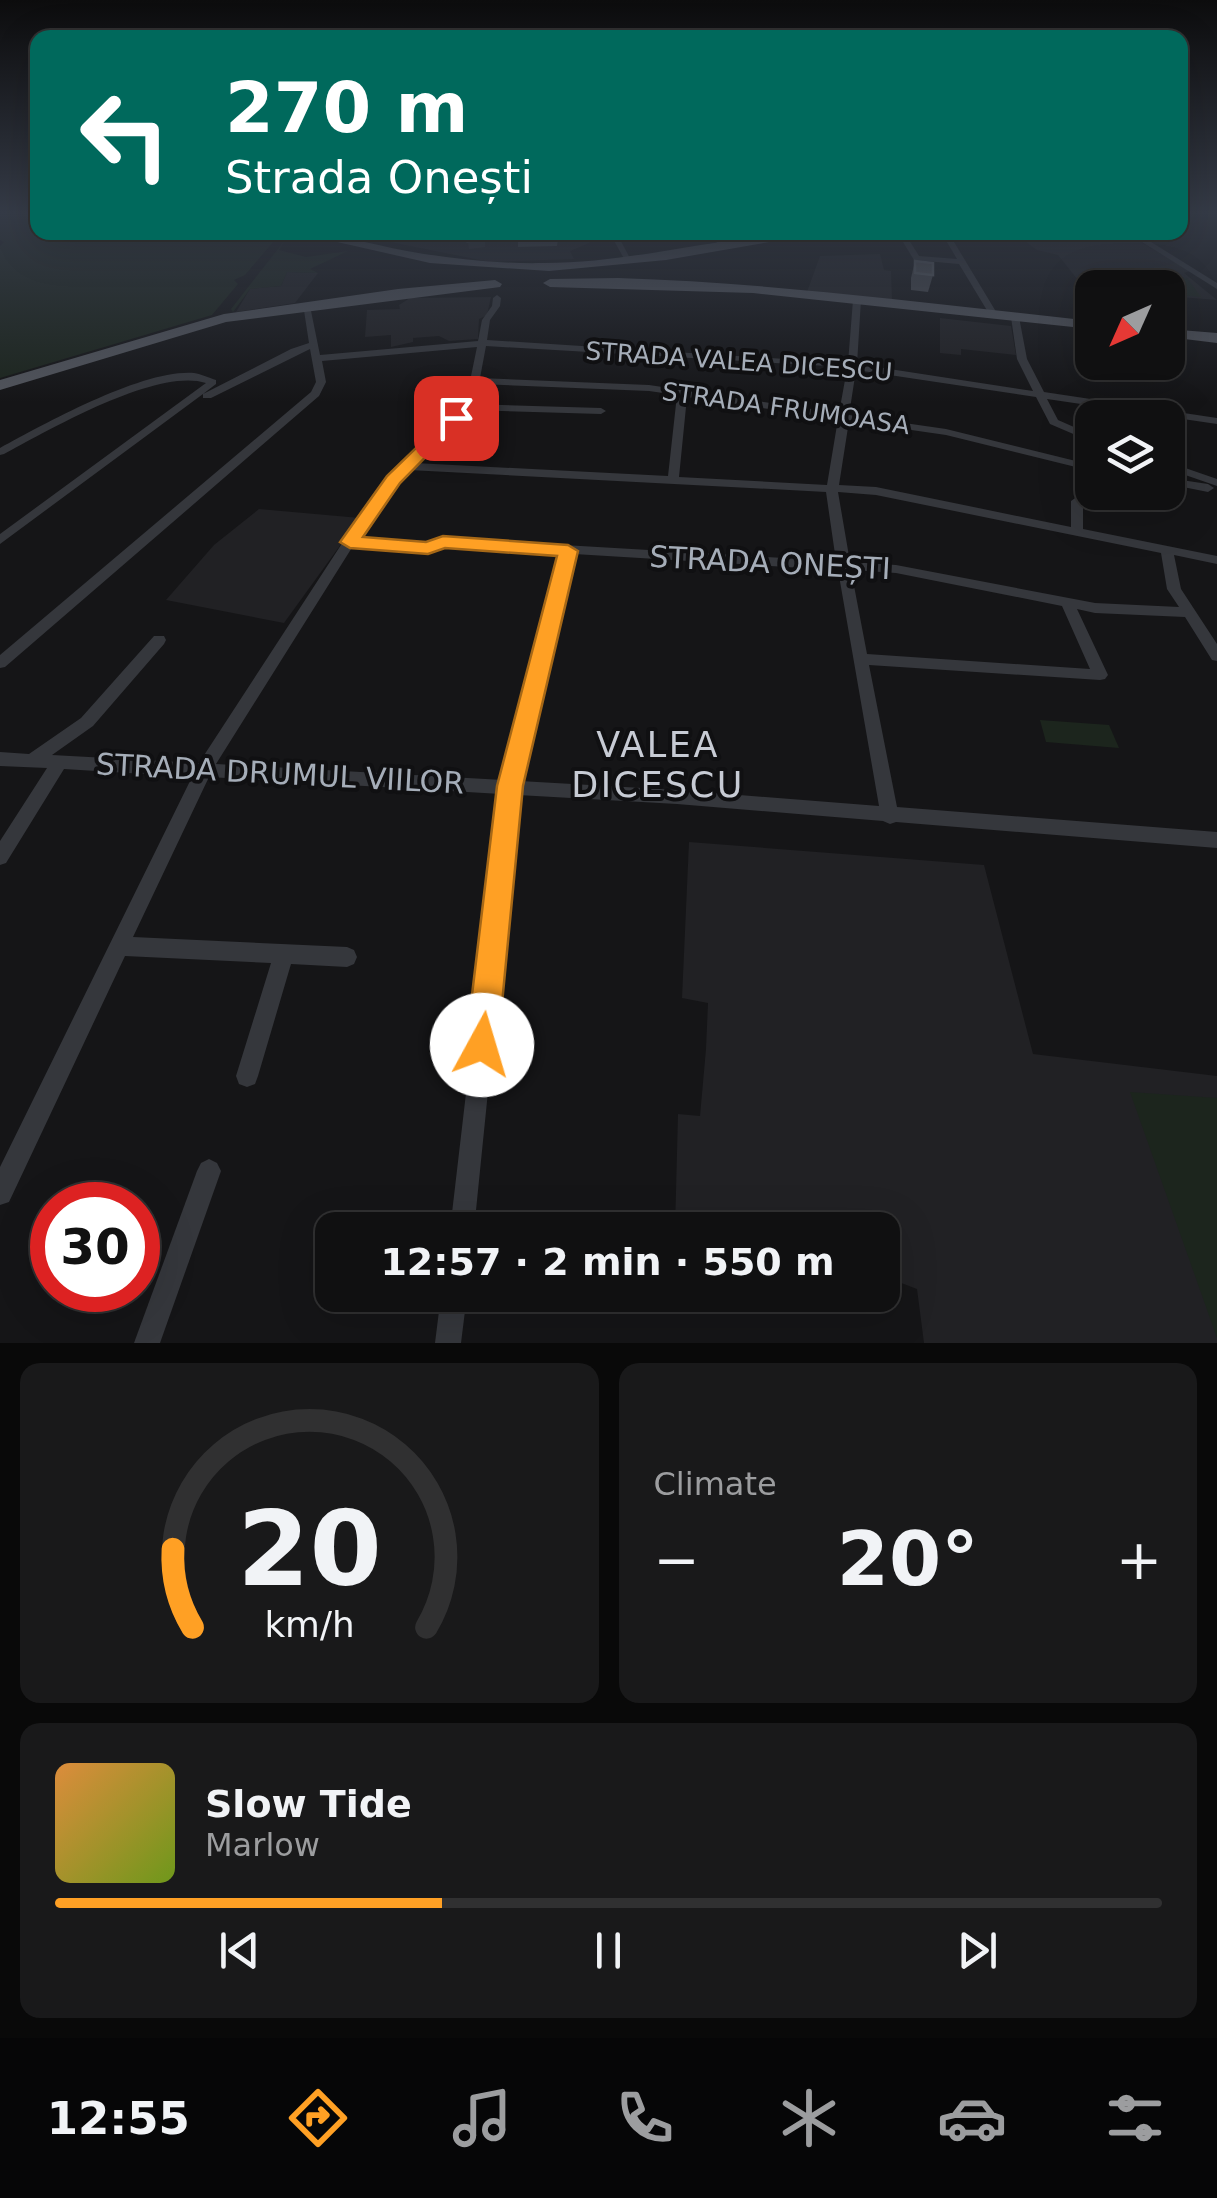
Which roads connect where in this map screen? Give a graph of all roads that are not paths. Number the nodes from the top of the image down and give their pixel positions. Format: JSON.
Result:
{"nodes":[{"id":1,"x":462,"y":277,"type":"edge"},
{"id":2,"x":474,"y":277,"type":"edge"},
{"id":3,"x":500,"y":277,"type":"edge"},
{"id":4,"x":547,"y":277,"type":"edge"},
{"id":5,"x":571,"y":277,"type":"edge"},
{"id":6,"x":971,"y":277,"type":"edge"},
{"id":7,"x":492,"y":283,"type":"junction"},
{"id":8,"x":514,"y":284,"type":"dead end"},
{"id":9,"x":532,"y":284,"type":"dead end"},
{"id":10,"x":398,"y":293,"type":"junction"},
{"id":11,"x":857,"y":300,"type":"junction"},
{"id":12,"x":306,"y":306,"type":"junction"},
{"id":13,"x":994,"y":315,"type":"junction"},
{"id":14,"x":1015,"y":318,"type":"junction"},
{"id":15,"x":1075,"y":323,"type":"edge"},
{"id":16,"x":1185,"y":335,"type":"edge"},
{"id":17,"x":1217,"y":338,"type":"edge"},
{"id":18,"x":484,"y":342,"type":"junction"},
{"id":19,"x":317,"y":351,"type":"junction"},
{"id":20,"x":851,"y":365,"type":"junction"},
{"id":21,"x":476,"y":380,"type":"junction"},
{"id":22,"x":0,"y":385,"type":"edge"},
{"id":23,"x":1039,"y":393,"type":"junction"},
{"id":24,"x":682,"y":394,"type":"junction"},
{"id":25,"x":464,"y":406,"type":"junction"},
{"id":26,"x":602,"y":411,"type":"dead end"},
{"id":27,"x":183,"y":413,"type":"dead end"},
{"id":28,"x":842,"y":417,"type":"junction"},
{"id":29,"x":1217,"y":421,"type":"edge"},
{"id":30,"x":1075,"y":432,"type":"edge"},
{"id":31,"x":0,"y":452,"type":"edge"},
{"id":32,"x":1075,"y":464,"type":"edge"},
{"id":33,"x":407,"y":466,"type":"junction"},
{"id":34,"x":1185,"y":472,"type":"edge"},
{"id":35,"x":673,"y":480,"type":"junction"},
{"id":36,"x":1185,"y":483,"type":"edge"},
{"id":37,"x":1217,"y":486,"type":"edge"},
{"id":38,"x":833,"y":488,"type":"junction"},
{"id":39,"x":1077,"y":510,"type":"edge"},
{"id":40,"x":1077,"y":532,"type":"junction"},
{"id":41,"x":0,"y":540,"type":"edge"},
{"id":42,"x":350,"y":542,"type":"junction"},
{"id":43,"x":1166,"y":550,"type":"junction"},
{"id":44,"x":568,"y":551,"type":"junction"},
{"id":45,"x":1217,"y":560,"type":"edge"},
{"id":46,"x":844,"y":566,"type":"junction"},
{"id":47,"x":1068,"y":604,"type":"junction"},
{"id":48,"x":1188,"y":612,"type":"junction"},
{"id":49,"x":159,"y":640,"type":"dead end"},
{"id":50,"x":1217,"y":656,"type":"edge"},
{"id":51,"x":863,"y":659,"type":"junction"},
{"id":52,"x":0,"y":663,"type":"edge"},
{"id":53,"x":0,"y":759,"type":"edge"},
{"id":54,"x":31,"y":761,"type":"junction"},
{"id":55,"x":60,"y":762,"type":"junction"},
{"id":56,"x":205,"y":768,"type":"junction"},
{"id":57,"x":510,"y":786,"type":"junction"},
{"id":58,"x":890,"y":816,"type":"junction"},
{"id":59,"x":1217,"y":840,"type":"edge"},
{"id":60,"x":0,"y":857,"type":"edge"},
{"id":61,"x":119,"y":946,"type":"junction"},
{"id":62,"x":284,"y":954,"type":"junction"},
{"id":63,"x":348,"y":957,"type":"dead end"},
{"id":64,"x":246,"y":1076,"type":"dead end"},
{"id":65,"x":210,"y":1171,"type":"dead end"},
{"id":66,"x":0,"y":1192,"type":"edge"},
{"id":67,"x":464,"y":1212,"type":"edge"},
{"id":68,"x":452,"y":1312,"type":"edge"},
{"id":69,"x":147,"y":1343,"type":"edge"},
{"id":70,"x":448,"y":1343,"type":"edge"}],
"edges":[{"from":1,"to":10,"type":"main road"},
{"from":2,"to":7,"type":"main road"},
{"from":3,"to":7,"type":"main road"},
{"from":4,"to":9,"type":"main road"},
{"from":5,"to":11,"type":"main road"},
{"from":6,"to":13,"type":"street"},
{"from":7,"to":8,"type":"main road"},
{"from":7,"to":10,"type":"main road"},
{"from":7,"to":18,"type":"street"},
{"from":10,"to":12,"type":"main road"},
{"from":11,"to":13,"type":"main road"},
{"from":11,"to":20,"type":"street"},
{"from":12,"to":19,"type":"street"},
{"from":12,"to":22,"type":"main road"},
{"from":13,"to":14,"type":"main road"},
{"from":14,"to":15,"type":"main road"},
{"from":14,"to":23,"type":"street"},
{"from":16,"to":17,"type":"main road"},
{"from":18,"to":19,"type":"street","name":"STRADA VALEA DICESCU"},
{"from":18,"to":20,"type":"street","name":"STRADA VALEA DICESCU"},
{"from":18,"to":21,"type":"street"},
{"from":19,"to":27,"type":"street","name":"STRADA VALEA DICESCU"},
{"from":19,"to":52,"type":"street"},
{"from":20,"to":23,"type":"street","name":"STRADA VALEA DICESCU"},
{"from":20,"to":28,"type":"street"},
{"from":21,"to":24,"type":"street","name":"STRADA FRUMOASA"},
{"from":21,"to":25,"type":"street"},
{"from":23,"to":29,"type":"street","name":"STRADA VALEA DICESCU"},
{"from":23,"to":30,"type":"street"},
{"from":24,"to":28,"type":"street","name":"STRADA FRUMOASA"},
{"from":24,"to":35,"type":"street"},
{"from":25,"to":26,"type":"street"},
{"from":25,"to":33,"type":"street"},
{"from":28,"to":32,"type":"street","name":"STRADA FRUMOASA"},
{"from":28,"to":38,"type":"street"},
{"from":31,"to":41,"type":"street"},
{"from":33,"to":35,"type":"street"},
{"from":33,"to":42,"type":"street"},
{"from":34,"to":37,"type":"street"},
{"from":35,"to":38,"type":"street"},
{"from":36,"to":37,"type":"street"},
{"from":38,"to":40,"type":"street"},
{"from":38,"to":46,"type":"street"},
{"from":39,"to":40,"type":"street"},
{"from":40,"to":43,"type":"street"},
{"from":42,"to":44,"type":"street","name":"STRADA ONEȘTI"},
{"from":42,"to":56,"type":"street"},
{"from":43,"to":45,"type":"street"},
{"from":43,"to":48,"type":"street"},
{"from":44,"to":46,"type":"street","name":"STRADA ONEȘTI"},
{"from":44,"to":57,"type":"street"},
{"from":46,"to":47,"type":"street","name":"STRADA ONEȘTI"},
{"from":46,"to":51,"type":"street"},
{"from":47,"to":48,"type":"street","name":"STRADA ONEȘTI"},
{"from":47,"to":51,"type":"street"},
{"from":48,"to":50,"type":"street"},
{"from":49,"to":54,"type":"street"},
{"from":51,"to":58,"type":"street"},
{"from":53,"to":54,"type":"street","name":"STRADA DRUMUL VIILOR"},
{"from":54,"to":55,"type":"street","name":"STRADA DRUMUL VIILOR"},
{"from":55,"to":56,"type":"street","name":"STRADA DRUMUL VIILOR"},
{"from":55,"to":60,"type":"street"},
{"from":56,"to":57,"type":"street","name":"STRADA DRUMUL VIILOR"},
{"from":56,"to":61,"type":"street"},
{"from":57,"to":58,"type":"street","name":"STRADA DRUMUL VIILOR"},
{"from":57,"to":67,"type":"street"},
{"from":58,"to":59,"type":"street","name":"STRADA DRUMUL VIILOR"},
{"from":61,"to":62,"type":"street"},
{"from":61,"to":66,"type":"street"},
{"from":62,"to":63,"type":"street"},
{"from":62,"to":64,"type":"street"},
{"from":65,"to":69,"type":"street"},
{"from":68,"to":70,"type":"street"}]}
